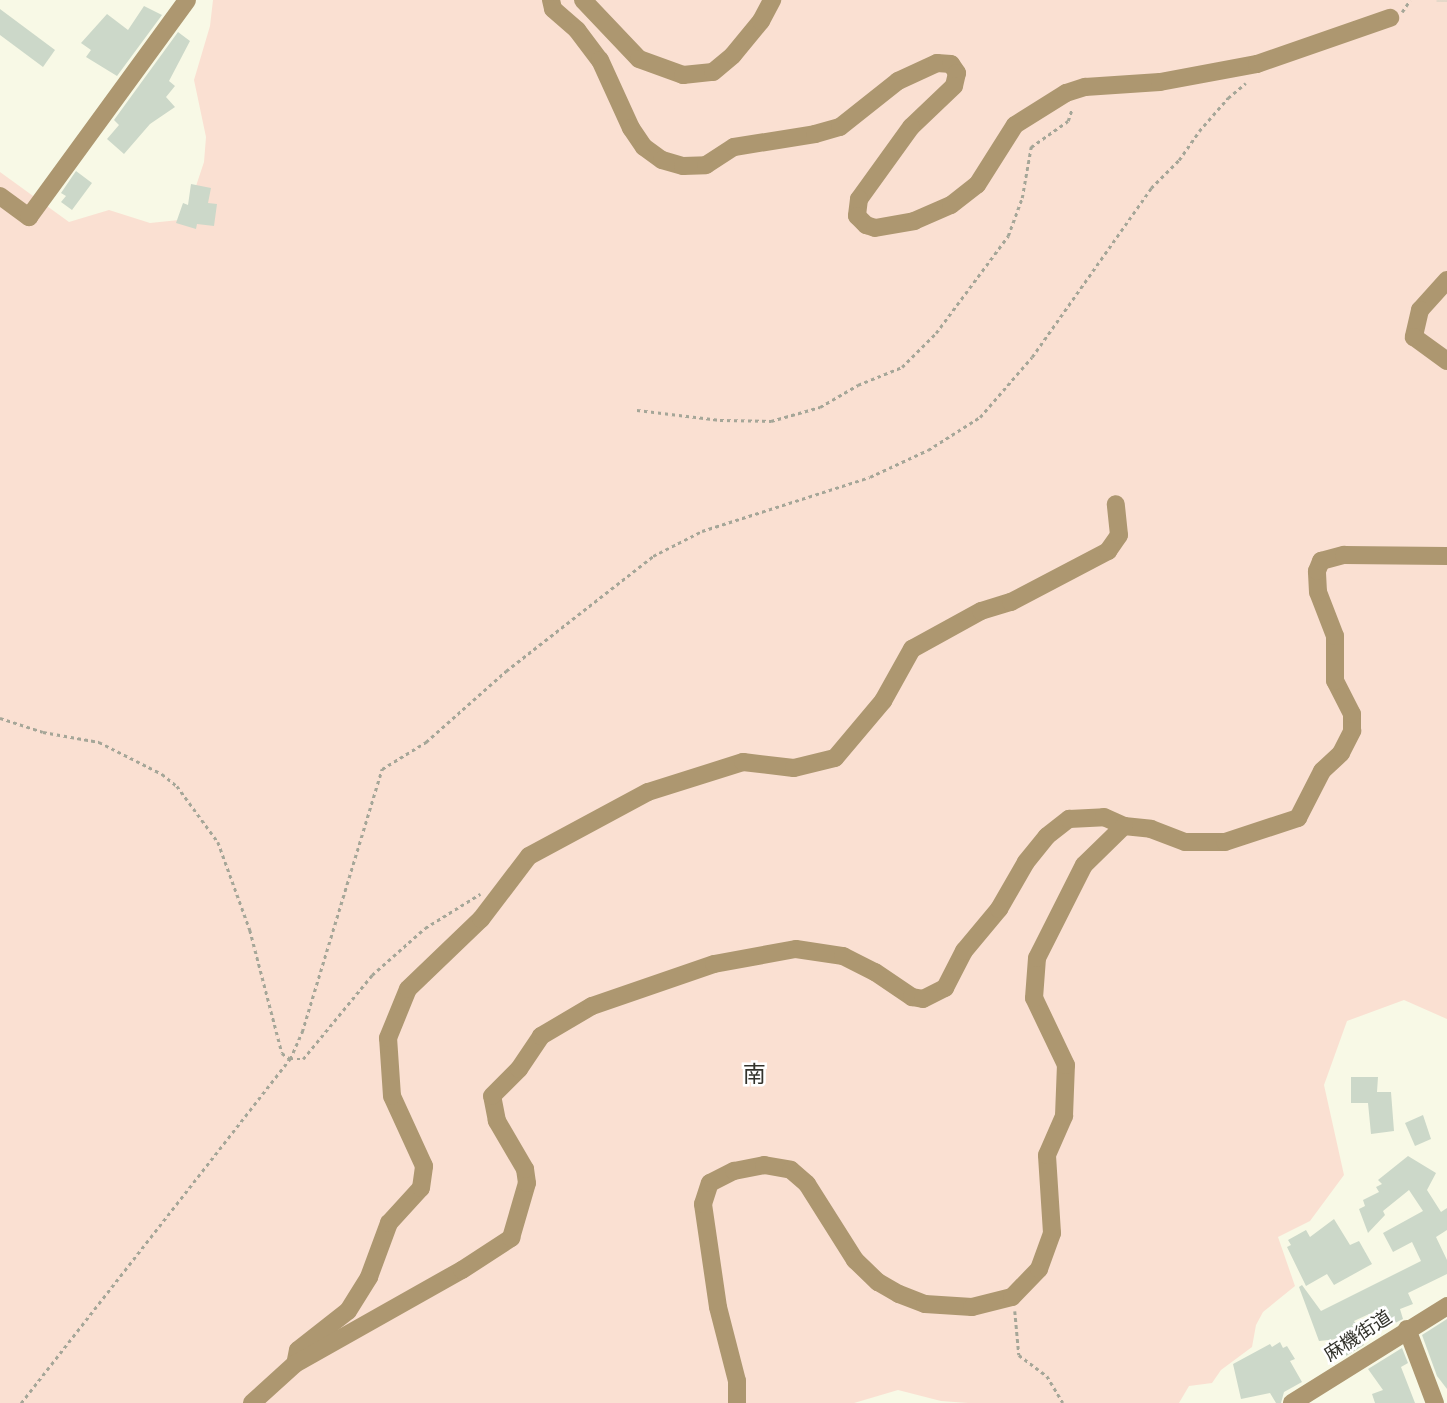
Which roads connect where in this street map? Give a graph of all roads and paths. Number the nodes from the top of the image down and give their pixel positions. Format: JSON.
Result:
{"nodes":[{"id":1,"x":187,"y":0,"type":"edge"},
{"id":2,"x":551,"y":0,"type":"edge"},
{"id":3,"x":583,"y":0,"type":"edge"},
{"id":4,"x":772,"y":0,"type":"edge"},
{"id":5,"x":1390,"y":18,"type":"dead end"},
{"id":6,"x":1257,"y":64,"type":"junction"},
{"id":7,"x":1066,"y":93,"type":"junction"},
{"id":8,"x":0,"y":196,"type":"edge"},
{"id":9,"x":1447,"y":280,"type":"edge"},
{"id":10,"x":1447,"y":361,"type":"edge"},
{"id":11,"x":636,"y":410,"type":"dead end"},
{"id":12,"x":1115,"y":504,"type":"dead end"},
{"id":13,"x":1447,"y":556,"type":"edge"},
{"id":14,"x":0,"y":719,"type":"edge"},
{"id":15,"x":1124,"y":826,"type":"junction"},
{"id":16,"x":487,"y":888,"type":"dead end"},
{"id":17,"x":290,"y":1059,"type":"junction"},
{"id":18,"x":1012,"y":1297,"type":"junction"},
{"id":19,"x":1447,"y":1306,"type":"edge"},
{"id":20,"x":1407,"y":1329,"type":"junction"},
{"id":21,"x":295,"y":1364,"type":"junction"},
{"id":22,"x":21,"y":1403,"type":"edge"},
{"id":23,"x":252,"y":1403,"type":"edge"},
{"id":24,"x":737,"y":1403,"type":"edge"},
{"id":25,"x":1063,"y":1403,"type":"edge"},
{"id":26,"x":1292,"y":1403,"type":"edge"},
{"id":27,"x":1435,"y":1403,"type":"edge"}],
"edges":[{"from":1,"to":8,"type":"street"},
{"from":2,"to":7,"type":"street"},
{"from":3,"to":4,"type":"street"},
{"from":5,"to":6,"type":"street"},
{"from":6,"to":7,"type":"street"},
{"from":6,"to":17,"type":"path"},
{"from":7,"to":11,"type":"path"},
{"from":9,"to":10,"type":"street"},
{"from":12,"to":21,"type":"street"},
{"from":13,"to":15,"type":"street"},
{"from":14,"to":17,"type":"path"},
{"from":15,"to":18,"type":"street"},
{"from":15,"to":21,"type":"street"},
{"from":16,"to":17,"type":"path"},
{"from":17,"to":22,"type":"path"},
{"from":18,"to":24,"type":"street"},
{"from":18,"to":25,"type":"path"},
{"from":19,"to":20,"type":"street","name":"麻機街道"},
{"from":20,"to":26,"type":"street","name":"麻機街道"},
{"from":20,"to":27,"type":"street"},
{"from":21,"to":23,"type":"street"}]}
